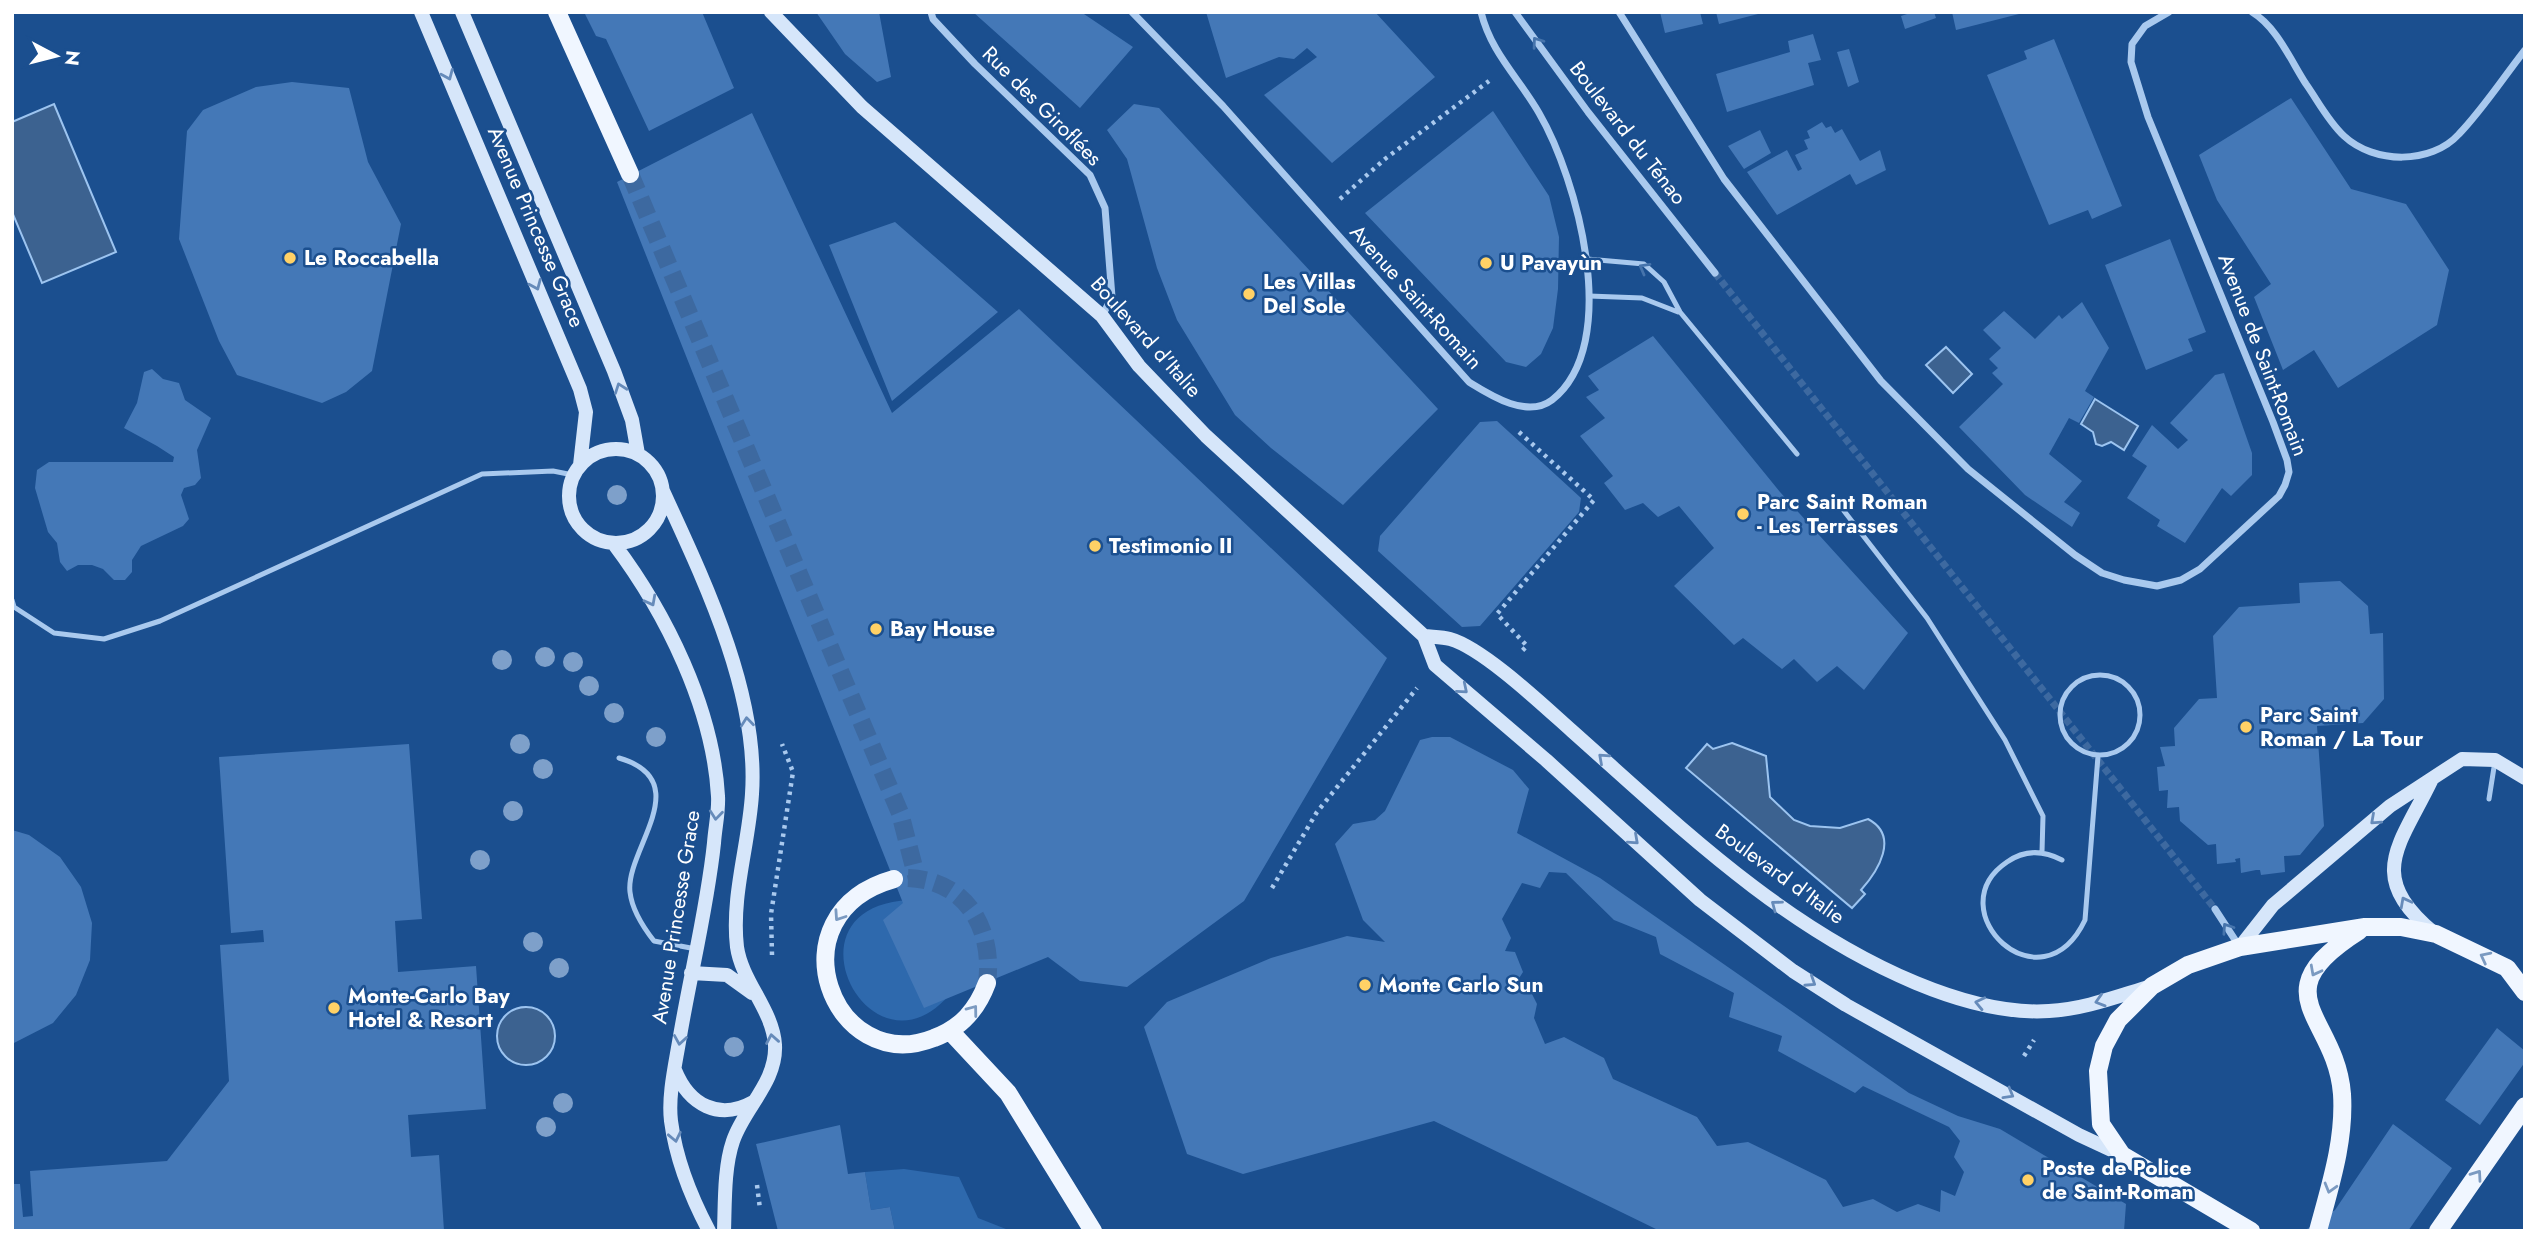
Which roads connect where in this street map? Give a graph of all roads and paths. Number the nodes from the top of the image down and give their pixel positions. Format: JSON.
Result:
{"nodes":[{"id":1,"x":421,"y":12,"type":"edge"},
{"id":2,"x":462,"y":12,"type":"edge"},
{"id":3,"x":557,"y":12,"type":"edge"},
{"id":4,"x":771,"y":12,"type":"edge"},
{"id":5,"x":931,"y":12,"type":"edge"},
{"id":6,"x":1132,"y":12,"type":"edge"},
{"id":7,"x":1481,"y":12,"type":"edge"},
{"id":8,"x":1515,"y":12,"type":"edge"},
{"id":9,"x":1619,"y":12,"type":"edge"},
{"id":10,"x":2169,"y":12,"type":"edge"},
{"id":11,"x":2252,"y":12,"type":"edge"},
{"id":12,"x":2525,"y":50,"type":"edge"},
{"id":13,"x":1507,"y":68,"type":"junction"},
{"id":14,"x":630,"y":174,"type":"tunnel mouth"},
{"id":15,"x":1320,"y":217,"type":"junction"},
{"id":16,"x":1587,"y":259,"type":"junction"},
{"id":17,"x":1715,"y":273,"type":"tunnel mouth"},
{"id":18,"x":1589,"y":296,"type":"junction"},
{"id":19,"x":1680,"y":312,"type":"junction"},
{"id":20,"x":1102,"y":316,"type":"junction"},
{"id":21,"x":1512,"y":404,"type":"junction"},
{"id":22,"x":638,"y":454,"type":"junction"},
{"id":23,"x":1797,"y":454,"type":"dead end"},
{"id":24,"x":577,"y":470,"type":"junction"},
{"id":25,"x":663,"y":491,"type":"junction"},
{"id":26,"x":1844,"y":511,"type":"dead end"},
{"id":27,"x":614,"y":544,"type":"junction"},
{"id":28,"x":12,"y":600,"type":"edge"},
{"id":29,"x":1424,"y":636,"type":"junction"},
{"id":30,"x":1527,"y":646,"type":"dead end"},
{"id":31,"x":1435,"y":665,"type":"junction"},
{"id":32,"x":2098,"y":756,"type":"junction"},
{"id":33,"x":619,"y":758,"type":"dead end"},
{"id":34,"x":2495,"y":760,"type":"junction"},
{"id":35,"x":2525,"y":778,"type":"edge"},
{"id":36,"x":2431,"y":781,"type":"junction"},
{"id":37,"x":2489,"y":799,"type":"dead end"},
{"id":38,"x":2042,"y":852,"type":"junction"},
{"id":39,"x":2062,"y":860,"type":"dead end"},
{"id":40,"x":894,"y":879,"type":"tunnel mouth"},
{"id":41,"x":1272,"y":888,"type":"dead end"},
{"id":42,"x":2215,"y":909,"type":"tunnel mouth"},
{"id":43,"x":2365,"y":927,"type":"junction"},
{"id":44,"x":2436,"y":934,"type":"junction"},
{"id":45,"x":2240,"y":947,"type":"junction"},
{"id":46,"x":696,"y":949,"type":"junction"},
{"id":47,"x":691,"y":973,"type":"junction"},
{"id":48,"x":987,"y":983,"type":"tunnel mouth"},
{"id":49,"x":2152,"y":986,"type":"junction"},
{"id":50,"x":2525,"y":992,"type":"edge"},
{"id":51,"x":755,"y":997,"type":"junction"},
{"id":52,"x":951,"y":1032,"type":"junction"},
{"id":53,"x":2039,"y":1033,"type":"dead end"},
{"id":54,"x":2024,"y":1056,"type":"dead end"},
{"id":55,"x":675,"y":1069,"type":"junction"},
{"id":56,"x":754,"y":1102,"type":"junction"},
{"id":57,"x":2525,"y":1106,"type":"edge"},
{"id":58,"x":2122,"y":1155,"type":"junction"},
{"id":59,"x":709,"y":1231,"type":"edge"},
{"id":60,"x":724,"y":1231,"type":"edge"},
{"id":61,"x":1093,"y":1231,"type":"edge"},
{"id":62,"x":2251,"y":1231,"type":"edge"},
{"id":63,"x":2318,"y":1231,"type":"edge"},
{"id":64,"x":2438,"y":1231,"type":"edge"}],
"edges":[{"from":1,"to":24,"type":"street","name":"Avenue Princesse Grace","one_way":true},
{"from":22,"to":2,"type":"street","name":"Avenue Princesse Grace","one_way":true},
{"from":3,"to":14,"type":"main road"},
{"from":4,"to":20,"type":"street","name":"Boulevard d'Italie"},
{"from":5,"to":20,"type":"street","name":"Rue des Giroflées"},
{"from":6,"to":15,"type":"street","name":"Avenue Saint-Romain"},
{"from":7,"to":13,"type":"street","name":"Avenue Saint-Romain"},
{"from":17,"to":8,"type":"street","name":"Boulevard du Ténao","one_way":true},
{"from":9,"to":10,"type":"street","name":"Avenue de Saint-Romain"},
{"from":11,"to":12,"type":"street"},
{"from":13,"to":15,"type":"path"},
{"from":13,"to":16,"type":"street","name":"Avenue Saint-Romain"},
{"from":15,"to":21,"type":"street","name":"Avenue Saint-Romain"},
{"from":16,"to":18,"type":"street","name":"Avenue Saint-Romain"},
{"from":19,"to":16,"type":"lane","one_way":true},
{"from":18,"to":19,"type":"lane"},
{"from":18,"to":21,"type":"street","name":"Avenue Saint-Romain"},
{"from":19,"to":23,"type":"lane"},
{"from":20,"to":29,"type":"street","name":"Boulevard d'Italie"},
{"from":21,"to":30,"type":"path"},
{"from":22,"to":24,"type":"street"},
{"from":22,"to":25,"type":"street"},
{"from":24,"to":27,"type":"street"},
{"from":24,"to":28,"type":"lane"},
{"from":25,"to":27,"type":"street"},
{"from":51,"to":25,"type":"street","one_way":true},
{"from":26,"to":38,"type":"lane"},
{"from":27,"to":46,"type":"street","name":"Avenue Princesse Grace","one_way":true},
{"from":29,"to":31,"type":"street","name":"Boulevard d'Italie"},
{"from":49,"to":29,"type":"street","name":"Boulevard d'Italie","one_way":true},
{"from":31,"to":41,"type":"path"},
{"from":31,"to":58,"type":"street","name":"Boulevard d'Italie","one_way":true},
{"from":32,"to":32,"type":"lane"},
{"from":32,"to":38,"type":"lane"},
{"from":33,"to":46,"type":"lane"},
{"from":34,"to":35,"type":"street"},
{"from":34,"to":36,"type":"street"},
{"from":34,"to":37,"type":"lane"},
{"from":44,"to":36,"type":"street","one_way":true},
{"from":36,"to":45,"type":"street","one_way":true},
{"from":38,"to":39,"type":"lane"},
{"from":40,"to":52,"type":"main road","one_way":true},
{"from":45,"to":42,"type":"street","one_way":true},
{"from":43,"to":44,"type":"main road","name":"Boulevard d'Italie"},
{"from":43,"to":45,"type":"main road","name":"Boulevard d'Italie"},
{"from":43,"to":63,"type":"main road","one_way":true},
{"from":50,"to":44,"type":"main road","name":"Boulevard d'Italie","one_way":true},
{"from":45,"to":49,"type":"main road","name":"Boulevard d'Italie"},
{"from":46,"to":47,"type":"street","name":"Avenue Princesse Grace"},
{"from":47,"to":51,"type":"street"},
{"from":47,"to":55,"type":"street","name":"Avenue Princesse Grace","one_way":true},
{"from":52,"to":48,"type":"main road","one_way":true},
{"from":49,"to":58,"type":"main road"},
{"from":56,"to":51,"type":"street","one_way":true},
{"from":52,"to":61,"type":"main road"},
{"from":53,"to":54,"type":"path"},
{"from":55,"to":56,"type":"street"},
{"from":55,"to":59,"type":"street","name":"Avenue Princesse Grace","one_way":true},
{"from":56,"to":60,"type":"street"},
{"from":64,"to":57,"type":"main road","one_way":true},
{"from":58,"to":62,"type":"main road","name":"Boulevard d'Italie"}]}
